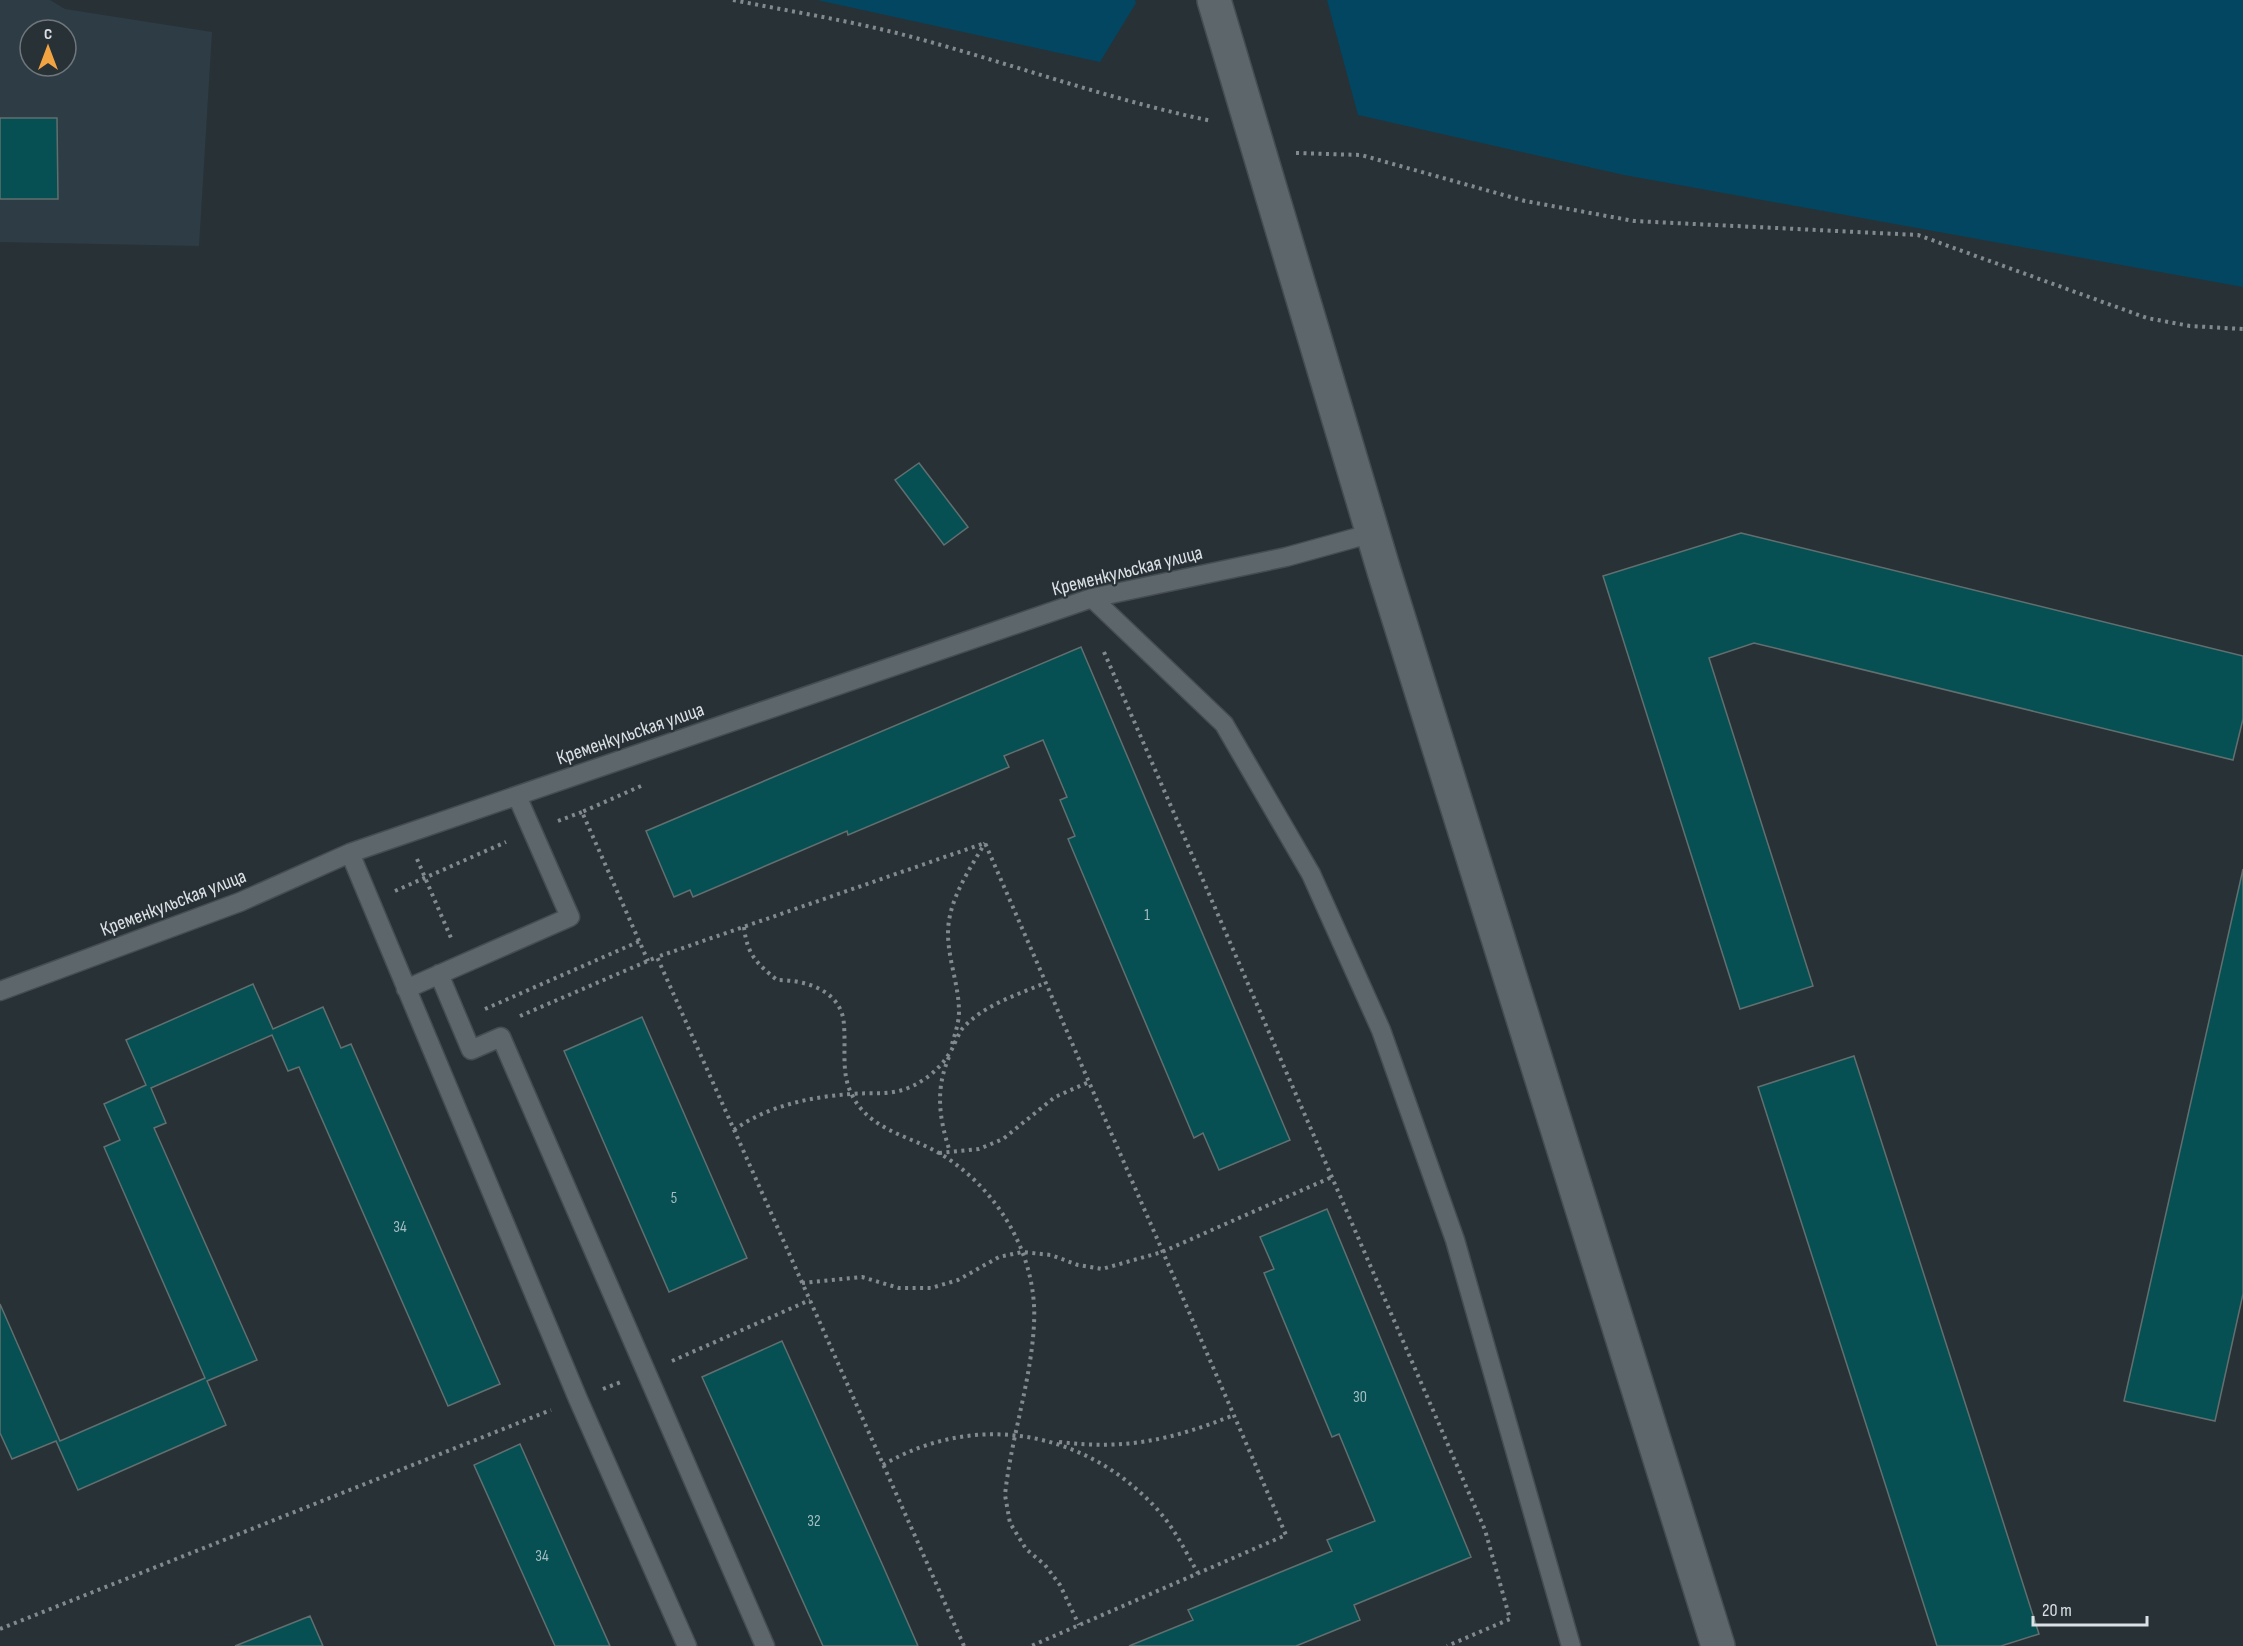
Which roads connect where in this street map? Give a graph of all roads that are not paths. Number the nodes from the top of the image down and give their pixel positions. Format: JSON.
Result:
{"nodes":[{"id":1,"x":1214,"y":0,"type":"edge"},
{"id":2,"x":1373,"y":533,"type":"junction"},
{"id":3,"x":1092,"y":598,"type":"junction"},
{"id":4,"x":517,"y":796,"type":"junction"},
{"id":5,"x":350,"y":853,"type":"junction"},
{"id":6,"x":439,"y":974,"type":"junction"},
{"id":7,"x":406,"y":988,"type":"junction"},
{"id":8,"x":0,"y":991,"type":"edge"},
{"id":9,"x":687,"y":1646,"type":"edge"},
{"id":10,"x":765,"y":1646,"type":"edge"},
{"id":11,"x":1571,"y":1646,"type":"edge"},
{"id":12,"x":1718,"y":1646,"type":"edge"}],
"edges":[{"from":1,"to":2,"type":"street"},
{"from":2,"to":3,"type":"lane","name":"Кременкульская улица"},
{"from":2,"to":12,"type":"street"},
{"from":3,"to":4,"type":"lane","name":"Кременкульская улица"},
{"from":3,"to":11,"type":"lane"},
{"from":4,"to":5,"type":"lane","name":"Кременкульская улица"},
{"from":4,"to":6,"type":"lane"},
{"from":5,"to":7,"type":"lane"},
{"from":5,"to":8,"type":"lane","name":"Кременкульская улица"},
{"from":6,"to":7,"type":"lane"},
{"from":6,"to":10,"type":"lane"},
{"from":7,"to":9,"type":"lane"}]}
